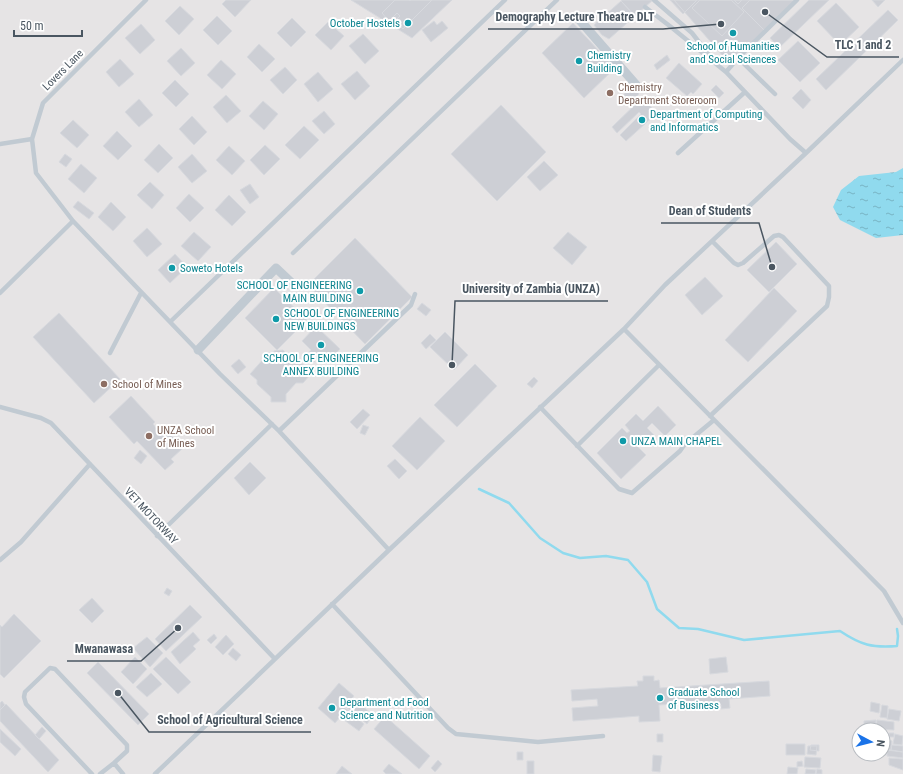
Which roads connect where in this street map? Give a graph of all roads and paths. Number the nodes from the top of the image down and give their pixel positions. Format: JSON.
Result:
{"nodes":[{"id":1,"x":146,"y":0,"type":"edge"},
{"id":2,"x":505,"y":0,"type":"edge"},
{"id":3,"x":557,"y":0,"type":"edge"},
{"id":4,"x":654,"y":0,"type":"edge"},
{"id":5,"x":797,"y":0,"type":"edge"},
{"id":6,"x":645,"y":7,"type":"dead end"},
{"id":7,"x":577,"y":17,"type":"dead end"},
{"id":8,"x":738,"y":58,"type":"junction"},
{"id":9,"x":903,"y":60,"type":"edge"},
{"id":10,"x":716,"y":64,"type":"junction"},
{"id":11,"x":726,"y":72,"type":"junction"},
{"id":12,"x":638,"y":87,"type":"dead end"},
{"id":13,"x":745,"y":92,"type":"junction"},
{"id":14,"x":775,"y":94,"type":"dead end"},
{"id":15,"x":32,"y":139,"type":"junction"},
{"id":16,"x":0,"y":144,"type":"edge"},
{"id":17,"x":678,"y":153,"type":"dead end"},
{"id":18,"x":806,"y":153,"type":"junction"},
{"id":19,"x":73,"y":221,"type":"junction"},
{"id":20,"x":712,"y":241,"type":"junction"},
{"id":21,"x":292,"y":253,"type":"dead end"},
{"id":22,"x":295,"y":286,"type":"dead end"},
{"id":23,"x":0,"y":293,"type":"edge"},
{"id":24,"x":141,"y":293,"type":"junction"},
{"id":25,"x":415,"y":294,"type":"dead end"},
{"id":26,"x":170,"y":322,"type":"junction"},
{"id":27,"x":624,"y":329,"type":"junction"},
{"id":28,"x":198,"y":350,"type":"junction"},
{"id":29,"x":110,"y":353,"type":"dead end"},
{"id":30,"x":659,"y":365,"type":"junction"},
{"id":31,"x":0,"y":407,"type":"edge"},
{"id":32,"x":540,"y":407,"type":"junction"},
{"id":33,"x":710,"y":416,"type":"junction"},
{"id":34,"x":714,"y":420,"type":"junction"},
{"id":35,"x":272,"y":424,"type":"junction"},
{"id":36,"x":279,"y":431,"type":"junction"},
{"id":37,"x":577,"y":446,"type":"junction"},
{"id":38,"x":90,"y":464,"type":"junction"},
{"id":39,"x":157,"y":536,"type":"junction"},
{"id":40,"x":389,"y":550,"type":"junction"},
{"id":41,"x":0,"y":560,"type":"edge"},
{"id":42,"x":332,"y":604,"type":"junction"},
{"id":43,"x":903,"y":624,"type":"edge"},
{"id":44,"x":274,"y":659,"type":"junction"},
{"id":45,"x":603,"y":736,"type":"dead end"},
{"id":46,"x":114,"y":763,"type":"junction"},
{"id":47,"x":92,"y":774,"type":"edge"},
{"id":48,"x":100,"y":774,"type":"edge"},
{"id":49,"x":123,"y":774,"type":"edge"},
{"id":50,"x":155,"y":774,"type":"edge"}],
"edges":[{"from":1,"to":15,"type":"lane","name":"Lovers Lane"},
{"from":2,"to":26,"type":"lane"},
{"from":3,"to":21,"type":"lane"},
{"from":4,"to":10,"type":"lane"},
{"from":5,"to":8,"type":"lane"},
{"from":6,"to":10,"type":"lane"},
{"from":7,"to":12,"type":"street"},
{"from":8,"to":11,"type":"lane"},
{"from":8,"to":14,"type":"lane"},
{"from":9,"to":18,"type":"lane"},
{"from":10,"to":11,"type":"lane"},
{"from":11,"to":13,"type":"lane"},
{"from":13,"to":17,"type":"lane"},
{"from":13,"to":18,"type":"lane"},
{"from":15,"to":16,"type":"lane"},
{"from":15,"to":19,"type":"lane"},
{"from":18,"to":20,"type":"lane"},
{"from":19,"to":23,"type":"lane"},
{"from":19,"to":24,"type":"lane"},
{"from":20,"to":27,"type":"lane"},
{"from":20,"to":33,"type":"lane"},
{"from":22,"to":28,"type":"street"},
{"from":24,"to":26,"type":"lane"},
{"from":24,"to":29,"type":"lane"},
{"from":25,"to":36,"type":"lane"},
{"from":26,"to":28,"type":"lane"},
{"from":27,"to":30,"type":"lane"},
{"from":27,"to":32,"type":"lane"},
{"from":28,"to":35,"type":"lane"},
{"from":30,"to":33,"type":"lane"},
{"from":30,"to":37,"type":"lane"},
{"from":31,"to":38,"type":"lane","name":"VET MOTORWAY"},
{"from":32,"to":37,"type":"lane"},
{"from":32,"to":40,"type":"lane"},
{"from":33,"to":34,"type":"lane"},
{"from":34,"to":37,"type":"lane"},
{"from":34,"to":43,"type":"lane"},
{"from":35,"to":36,"type":"lane"},
{"from":35,"to":39,"type":"lane"},
{"from":36,"to":40,"type":"lane"},
{"from":38,"to":39,"type":"lane","name":"VET MOTORWAY"},
{"from":38,"to":41,"type":"lane"},
{"from":39,"to":44,"type":"lane","name":"VET MOTORWAY"},
{"from":40,"to":42,"type":"lane"},
{"from":42,"to":44,"type":"lane"},
{"from":42,"to":45,"type":"lane"},
{"from":44,"to":50,"type":"lane"},
{"from":46,"to":47,"type":"lane"},
{"from":46,"to":48,"type":"lane"},
{"from":46,"to":49,"type":"lane"}]}
